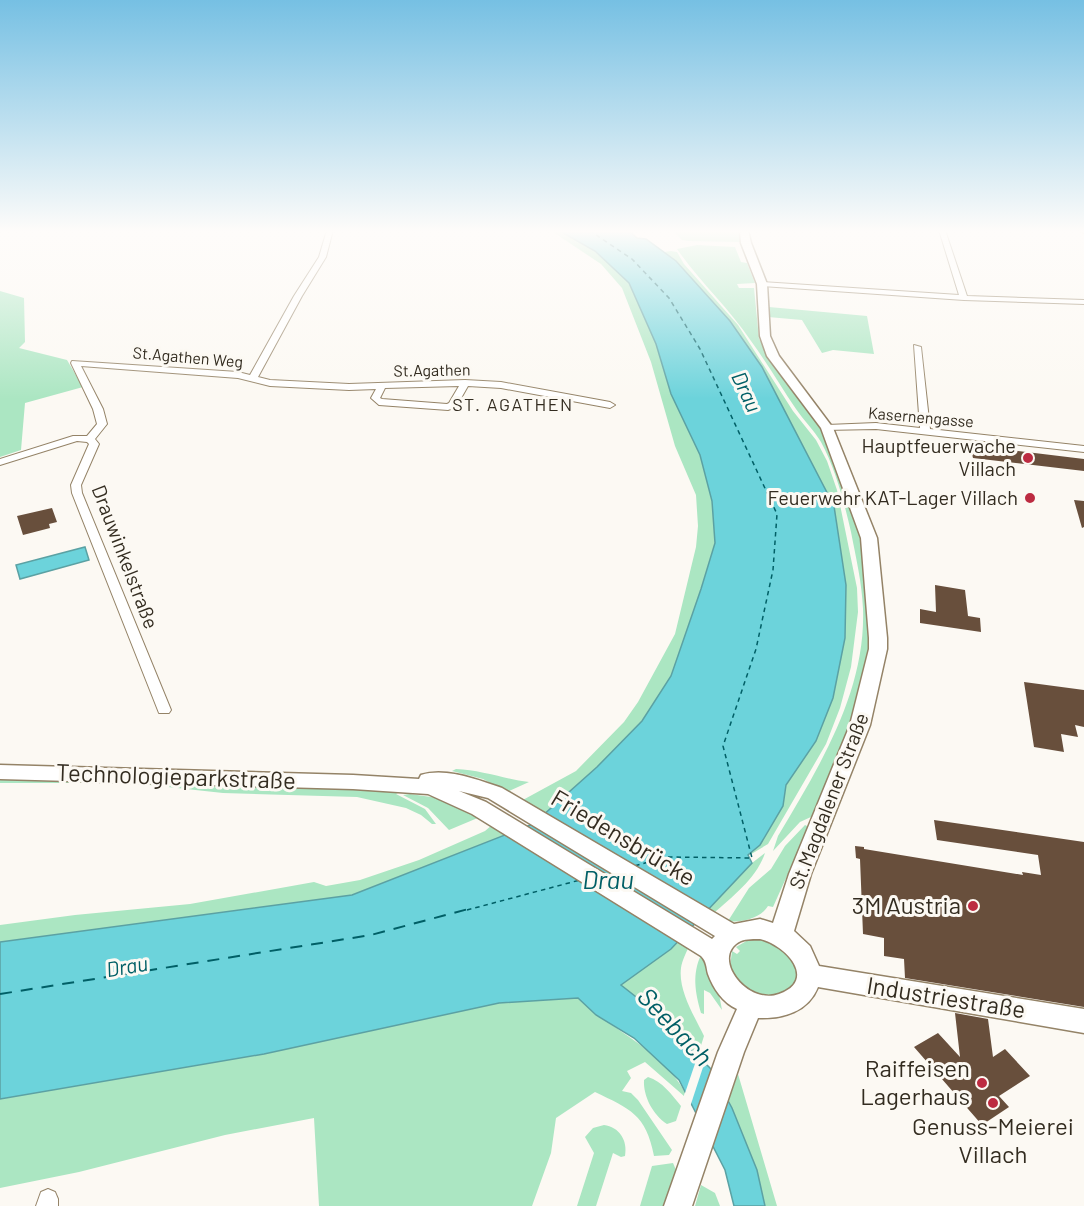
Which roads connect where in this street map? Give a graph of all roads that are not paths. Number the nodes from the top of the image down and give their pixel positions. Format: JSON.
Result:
{"nodes":[{"id":1,"x":304,"y":286,"type":"edge"},
{"id":2,"x":762,"y":286,"type":"edge"},
{"id":3,"x":795,"y":286,"type":"edge"},
{"id":4,"x":960,"y":286,"type":"edge"},
{"id":5,"x":964,"y":298,"type":"junction"},
{"id":6,"x":1084,"y":302,"type":"edge"},
{"id":7,"x":917,"y":347,"type":"dead end"},
{"id":8,"x":253,"y":378,"type":"junction"},
{"id":9,"x":465,"y":383,"type":"junction"},
{"id":10,"x":382,"y":386,"type":"junction"},
{"id":11,"x":610,"y":405,"type":"dead end"},
{"id":12,"x":826,"y":428,"type":"junction"},
{"id":13,"x":925,"y":431,"type":"junction"},
{"id":14,"x":90,"y":440,"type":"junction"},
{"id":15,"x":1084,"y":449,"type":"edge"},
{"id":16,"x":0,"y":462,"type":"edge"},
{"id":17,"x":164,"y":710,"type":"dead end"},
{"id":18,"x":0,"y":772,"type":"edge"},
{"id":19,"x":781,"y":935,"type":"junction"},
{"id":20,"x":720,"y":943,"type":"junction"},
{"id":21,"x":809,"y":975,"type":"junction"},
{"id":22,"x":751,"y":1005,"type":"junction"},
{"id":23,"x":1084,"y":1021,"type":"edge"},
{"id":24,"x":678,"y":1206,"type":"edge"}],
"edges":[{"from":1,"to":8,"type":"street","name":"St.Agathen Weg"},
{"from":2,"to":12,"type":"street","name":"St.Magdalener Straße"},
{"from":3,"to":5,"type":"street"},
{"from":4,"to":5,"type":"street"},
{"from":5,"to":6,"type":"street"},
{"from":7,"to":13,"type":"street"},
{"from":8,"to":10,"type":"street","name":"St.Agathen"},
{"from":8,"to":14,"type":"street","name":"St.Agathen Weg"},
{"from":9,"to":10,"type":"street","name":"St.Agathen"},
{"from":9,"to":10,"type":"street"},
{"from":9,"to":11,"type":"street","name":"St.Agathen"},
{"from":12,"to":13,"type":"street","name":"Kasernengasse"},
{"from":12,"to":19,"type":"street","name":"St.Magdalener Straße"},
{"from":13,"to":15,"type":"street","name":"Kasernengasse"},
{"from":14,"to":16,"type":"street"},
{"from":14,"to":17,"type":"street","name":"Drauwinkelstraße"},
{"from":18,"to":20,"type":"street","name":"Technologieparkstraße"},
{"from":19,"to":20,"type":"street"},
{"from":19,"to":21,"type":"street"},
{"from":20,"to":22,"type":"street"},
{"from":21,"to":22,"type":"street"},
{"from":21,"to":23,"type":"street","name":"Industriestraße"},
{"from":22,"to":24,"type":"street"}]}
